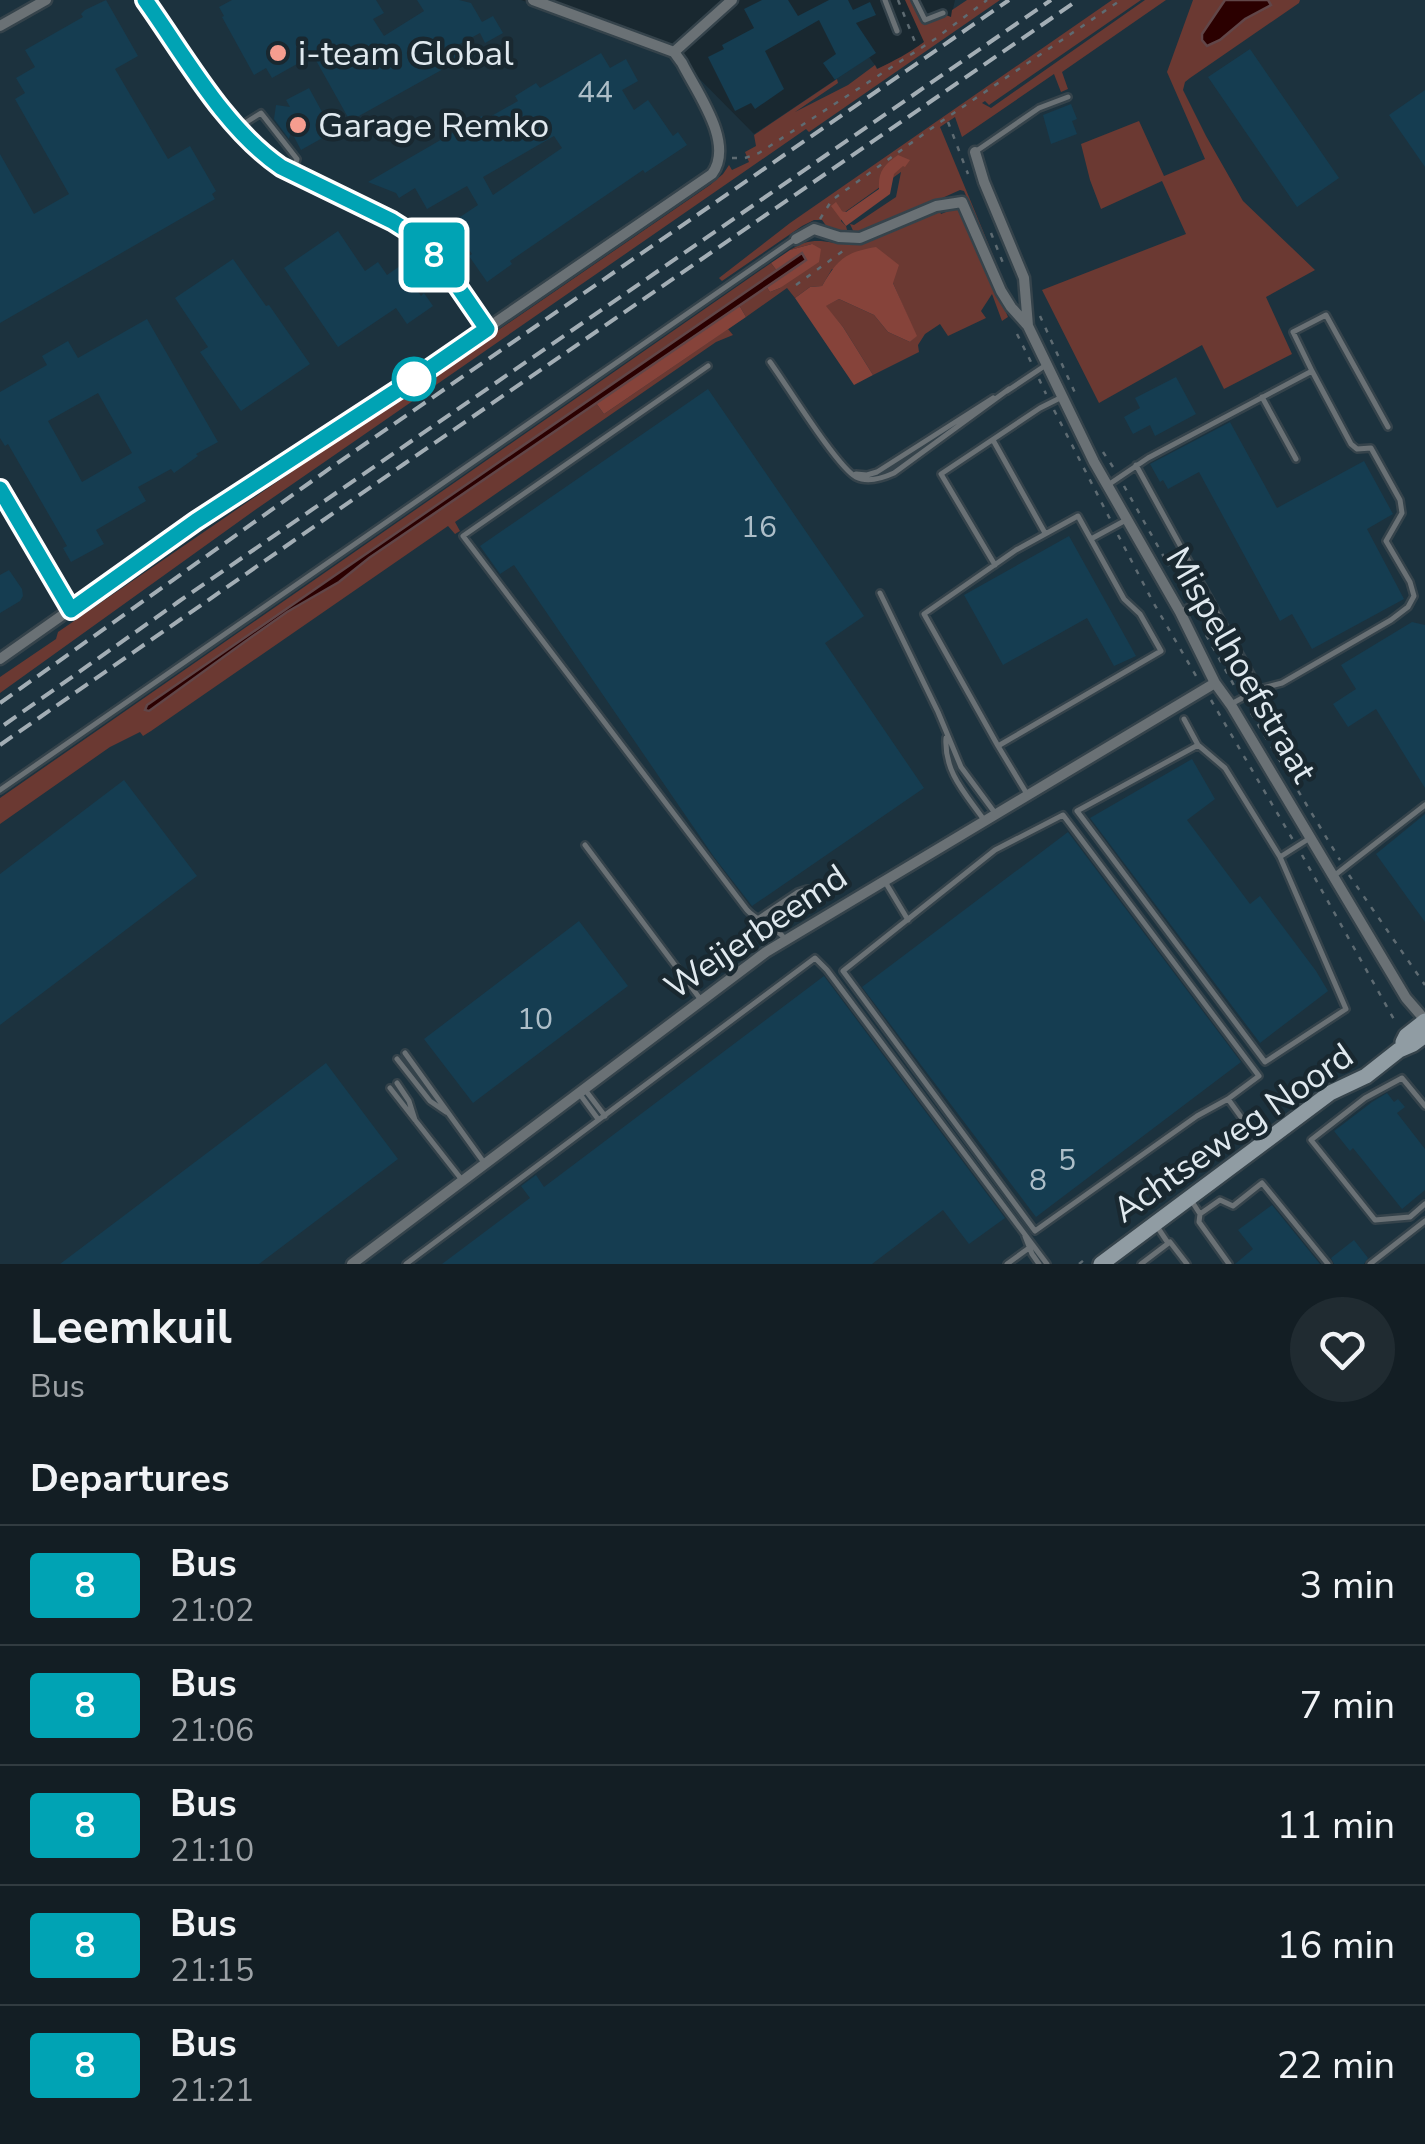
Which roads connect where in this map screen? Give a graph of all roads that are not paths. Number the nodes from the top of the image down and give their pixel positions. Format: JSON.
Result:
{"nodes":[{"id":1,"x":46,"y":0,"type":"edge"},
{"id":2,"x":145,"y":0,"type":"edge"},
{"id":3,"x":533,"y":0,"type":"edge"},
{"id":4,"x":732,"y":0,"type":"edge"},
{"id":5,"x":885,"y":0,"type":"edge"},
{"id":6,"x":915,"y":0,"type":"edge"},
{"id":7,"x":944,"y":13,"type":"dead end"},
{"id":8,"x":0,"y":26,"type":"edge"},
{"id":9,"x":897,"y":31,"type":"dead end"},
{"id":10,"x":674,"y":52,"type":"junction"},
{"id":11,"x":1068,"y":97,"type":"dead end"},
{"id":12,"x":237,"y":128,"type":"junction"},
{"id":13,"x":976,"y":152,"type":"joint"},
{"id":14,"x":293,"y":173,"type":"junction"},
{"id":15,"x":796,"y":238,"type":"joint"},
{"id":16,"x":1028,"y":326,"type":"junction"},
{"id":17,"x":487,"y":329,"type":"junction"},
{"id":18,"x":770,"y":362,"type":"dead end"},
{"id":19,"x":1046,"y":365,"type":"junction"},
{"id":20,"x":708,"y":366,"type":"dead end"},
{"id":21,"x":1312,"y":371,"type":"junction"},
{"id":22,"x":1061,"y":397,"type":"junction"},
{"id":23,"x":1262,"y":398,"type":"junction"},
{"id":24,"x":1388,"y":427,"type":"dead end"},
{"id":25,"x":993,"y":440,"type":"junction"},
{"id":26,"x":1296,"y":459,"type":"dead end"},
{"id":27,"x":1136,"y":465,"type":"junction"},
{"id":28,"x":1107,"y":486,"type":"junction"},
{"id":29,"x":0,"y":489,"type":"edge"},
{"id":30,"x":1126,"y":520,"type":"junction"},
{"id":31,"x":1046,"y":534,"type":"junction"},
{"id":32,"x":1091,"y":539,"type":"junction"},
{"id":33,"x":996,"y":564,"type":"junction"},
{"id":34,"x":880,"y":593,"type":"dead end"},
{"id":35,"x":1208,"y":597,"type":"junction"},
{"id":36,"x":71,"y":610,"type":"junction"},
{"id":37,"x":1186,"y":610,"type":"junction"},
{"id":38,"x":0,"y":658,"type":"edge"},
{"id":39,"x":1215,"y":682,"type":"junction"},
{"id":40,"x":1259,"y":689,"type":"junction"},
{"id":41,"x":1231,"y":705,"type":"junction"},
{"id":42,"x":1184,"y":719,"type":"dead end"},
{"id":43,"x":946,"y":730,"type":"junction"},
{"id":44,"x":1198,"y":745,"type":"junction"},
{"id":45,"x":998,"y":746,"type":"junction"},
{"id":46,"x":0,"y":790,"type":"edge"},
{"id":47,"x":1026,"y":794,"type":"junction"},
{"id":48,"x":1425,"y":804,"type":"edge"},
{"id":49,"x":995,"y":813,"type":"junction"},
{"id":50,"x":984,"y":820,"type":"junction"},
{"id":51,"x":1310,"y":838,"type":"junction"},
{"id":52,"x":585,"y":845,"type":"dead end"},
{"id":53,"x":1280,"y":857,"type":"junction"},
{"id":54,"x":1333,"y":876,"type":"junction"},
{"id":55,"x":884,"y":880,"type":"junction"},
{"id":56,"x":908,"y":920,"type":"junction"},
{"id":57,"x":761,"y":921,"type":"junction"},
{"id":58,"x":785,"y":940,"type":"junction"},
{"id":59,"x":701,"y":1000,"type":"junction"},
{"id":60,"x":1425,"y":1021,"type":"edge"},
{"id":61,"x":1425,"y":1035,"type":"edge"},
{"id":62,"x":1399,"y":1050,"type":"junction"},
{"id":63,"x":405,"y":1053,"type":"dead end"},
{"id":64,"x":398,"y":1059,"type":"dead end"},
{"id":65,"x":397,"y":1083,"type":"dead end"},
{"id":66,"x":390,"y":1088,"type":"dead end"},
{"id":67,"x":582,"y":1091,"type":"junction"},
{"id":68,"x":1228,"y":1099,"type":"junction"},
{"id":69,"x":1425,"y":1106,"type":"edge"},
{"id":70,"x":450,"y":1114,"type":"junction"},
{"id":71,"x":602,"y":1118,"type":"junction"},
{"id":72,"x":416,"y":1123,"type":"junction"},
{"id":73,"x":1261,"y":1144,"type":"junction"},
{"id":74,"x":485,"y":1164,"type":"junction"},
{"id":75,"x":462,"y":1181,"type":"junction"},
{"id":76,"x":1190,"y":1198,"type":"junction"},
{"id":77,"x":1425,"y":1204,"type":"edge"},
{"id":78,"x":1200,"y":1214,"type":"junction"},
{"id":79,"x":1425,"y":1221,"type":"edge"},
{"id":80,"x":1155,"y":1223,"type":"junction"},
{"id":81,"x":1022,"y":1229,"type":"junction"},
{"id":82,"x":1168,"y":1243,"type":"junction"},
{"id":83,"x":1029,"y":1248,"type":"junction"},
{"id":84,"x":352,"y":1264,"type":"edge"},
{"id":85,"x":406,"y":1264,"type":"edge"},
{"id":86,"x":1007,"y":1264,"type":"edge"},
{"id":87,"x":1038,"y":1264,"type":"edge"},
{"id":88,"x":1046,"y":1264,"type":"edge"},
{"id":89,"x":1100,"y":1264,"type":"edge"},
{"id":90,"x":1141,"y":1264,"type":"edge"},
{"id":91,"x":1188,"y":1264,"type":"edge"},
{"id":92,"x":1228,"y":1264,"type":"edge"},
{"id":93,"x":1328,"y":1264,"type":"edge"},
{"id":94,"x":1370,"y":1264,"type":"edge"}],
"edges":[{"from":1,"to":8,"type":"street"},
{"from":2,"to":12,"type":"street"},
{"from":3,"to":10,"type":"street"},
{"from":4,"to":10,"type":"street"},
{"from":5,"to":9,"type":"lane"},
{"from":6,"to":7,"type":"lane"},
{"from":10,"to":17,"type":"street"},
{"from":11,"to":13,"type":"lane"},
{"from":12,"to":14,"type":"street"},
{"from":12,"to":14,"type":"lane"},
{"from":13,"to":16,"type":"street","name":"Mispelhoefstraat"},
{"from":14,"to":17,"type":"street"},
{"from":15,"to":16,"type":"street","name":"Mispelhoefstraat"},
{"from":15,"to":46,"type":"lane"},
{"from":16,"to":19,"type":"street","name":"Mispelhoefstraat"},
{"from":17,"to":36,"type":"street"},
{"from":18,"to":19,"type":"lane"},
{"from":19,"to":22,"type":"street","name":"Mispelhoefstraat"},
{"from":20,"to":57,"type":"lane"},
{"from":21,"to":23,"type":"lane"},
{"from":21,"to":24,"type":"lane"},
{"from":21,"to":40,"type":"lane"},
{"from":22,"to":25,"type":"lane"},
{"from":22,"to":28,"type":"street","name":"Mispelhoefstraat"},
{"from":23,"to":26,"type":"lane"},
{"from":23,"to":27,"type":"lane"},
{"from":25,"to":31,"type":"lane"},
{"from":25,"to":33,"type":"lane"},
{"from":27,"to":28,"type":"lane"},
{"from":27,"to":35,"type":"lane"},
{"from":28,"to":30,"type":"street","name":"Mispelhoefstraat"},
{"from":29,"to":36,"type":"street"},
{"from":30,"to":32,"type":"lane"},
{"from":30,"to":37,"type":"street","name":"Mispelhoefstraat"},
{"from":31,"to":32,"type":"lane"},
{"from":31,"to":33,"type":"lane"},
{"from":32,"to":45,"type":"lane"},
{"from":33,"to":45,"type":"lane"},
{"from":34,"to":43,"type":"lane"},
{"from":35,"to":37,"type":"lane"},
{"from":35,"to":40,"type":"lane"},
{"from":36,"to":38,"type":"street"},
{"from":37,"to":39,"type":"street","name":"Mispelhoefstraat"},
{"from":39,"to":41,"type":"street","name":"Mispelhoefstraat"},
{"from":39,"to":47,"type":"street","name":"Weijerbeemd"},
{"from":40,"to":41,"type":"lane"},
{"from":41,"to":51,"type":"street","name":"Mispelhoefstraat"},
{"from":42,"to":44,"type":"lane"},
{"from":43,"to":49,"type":"lane"},
{"from":43,"to":50,"type":"lane"},
{"from":44,"to":53,"type":"lane"},
{"from":44,"to":53,"type":"lane"},
{"from":45,"to":47,"type":"lane"},
{"from":47,"to":49,"type":"street","name":"Weijerbeemd"},
{"from":48,"to":54,"type":"lane"},
{"from":49,"to":50,"type":"street","name":"Weijerbeemd"},
{"from":50,"to":55,"type":"street","name":"Weijerbeemd"},
{"from":51,"to":53,"type":"lane"},
{"from":51,"to":54,"type":"street","name":"Mispelhoefstraat"},
{"from":52,"to":59,"type":"lane"},
{"from":54,"to":60,"type":"street","name":"Mispelhoefstraat"},
{"from":55,"to":56,"type":"lane"},
{"from":55,"to":58,"type":"street","name":"Weijerbeemd"},
{"from":56,"to":68,"type":"lane"},
{"from":56,"to":68,"type":"lane"},
{"from":57,"to":57,"type":"lane"},
{"from":57,"to":58,"type":"lane"},
{"from":58,"to":59,"type":"street","name":"Weijerbeemd"},
{"from":59,"to":67,"type":"street","name":"Weijerbeemd"},
{"from":60,"to":62,"type":"street","name":"Achtseweg Noord"},
{"from":61,"to":62,"type":"street","name":"Achtseweg Noord"},
{"from":62,"to":73,"type":"street","name":"Achtseweg Noord"},
{"from":63,"to":70,"type":"lane"},
{"from":64,"to":70,"type":"lane"},
{"from":65,"to":72,"type":"lane"},
{"from":66,"to":72,"type":"lane"},
{"from":67,"to":71,"type":"lane"},
{"from":67,"to":74,"type":"street","name":"Weijerbeemd"},
{"from":68,"to":73,"type":"lane"},
{"from":69,"to":77,"type":"lane"},
{"from":70,"to":74,"type":"lane"},
{"from":71,"to":81,"type":"lane"},
{"from":71,"to":85,"type":"lane"},
{"from":72,"to":75,"type":"lane"},
{"from":73,"to":76,"type":"street","name":"Achtseweg Noord"},
{"from":74,"to":75,"type":"street","name":"Weijerbeemd"},
{"from":75,"to":84,"type":"street","name":"Weijerbeemd"},
{"from":76,"to":78,"type":"lane"},
{"from":76,"to":80,"type":"street","name":"Achtseweg Noord"},
{"from":78,"to":92,"type":"lane"},
{"from":78,"to":93,"type":"lane"},
{"from":79,"to":94,"type":"lane"},
{"from":80,"to":82,"type":"lane"},
{"from":80,"to":89,"type":"street","name":"Achtseweg Noord"},
{"from":81,"to":83,"type":"lane"},
{"from":81,"to":88,"type":"lane"},
{"from":82,"to":90,"type":"lane"},
{"from":82,"to":91,"type":"lane"},
{"from":83,"to":86,"type":"lane"},
{"from":83,"to":87,"type":"lane"}]}
